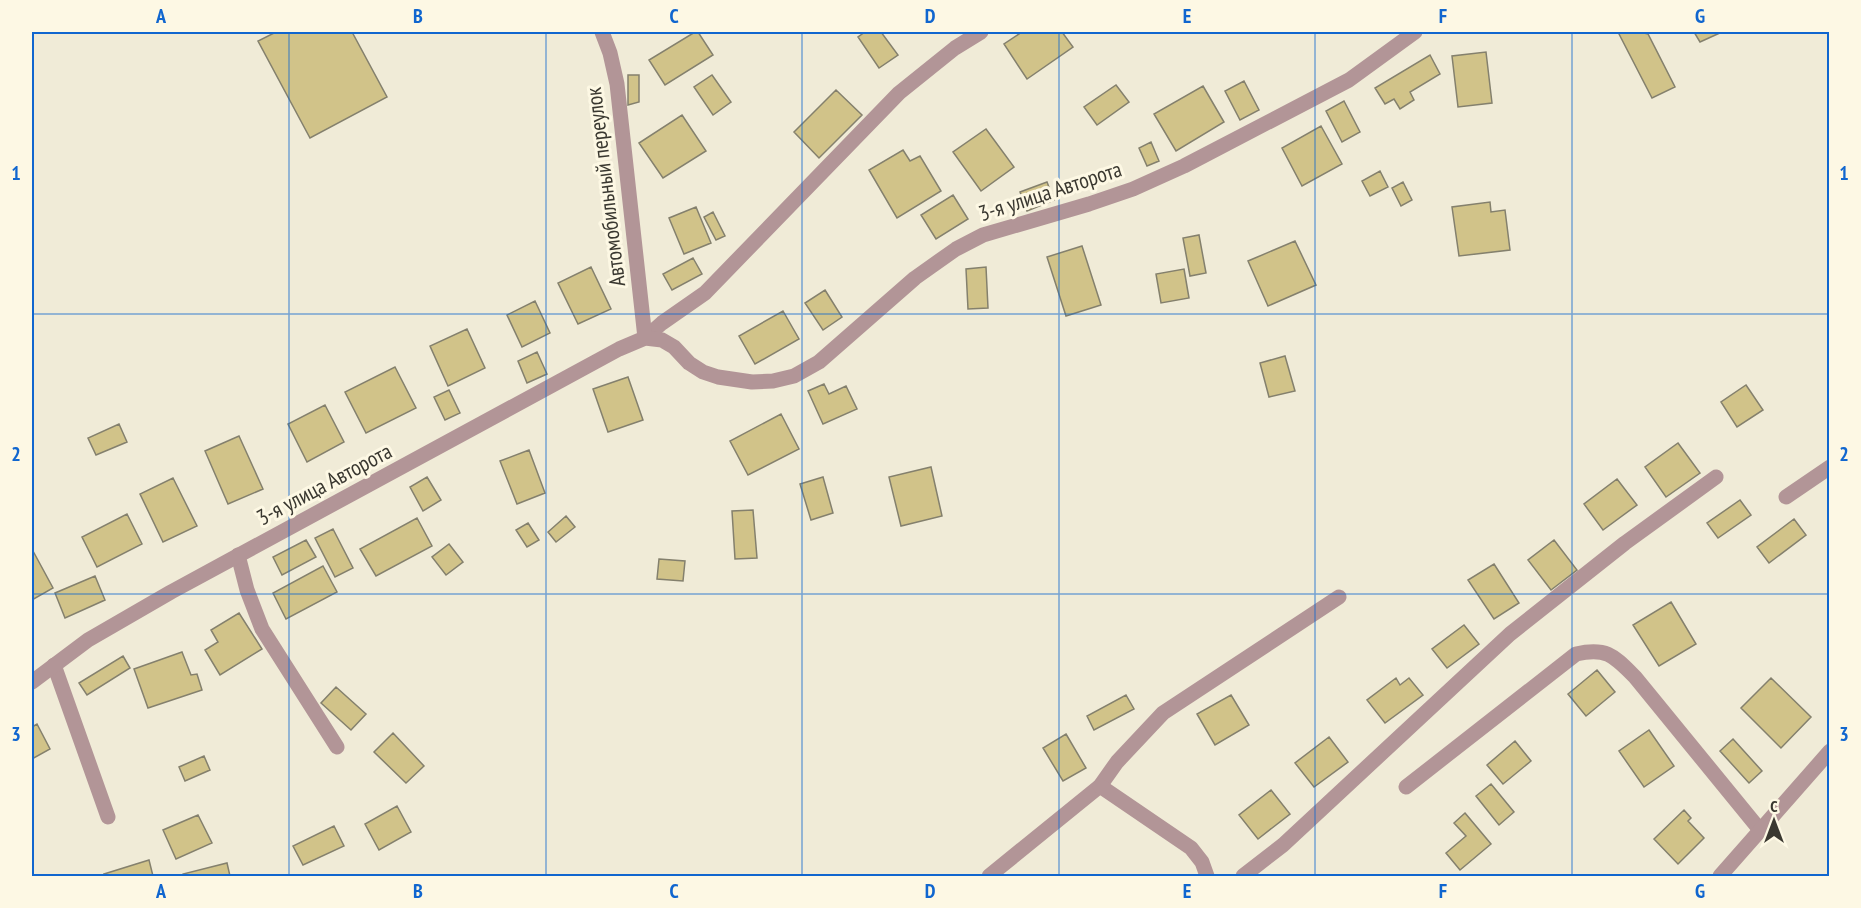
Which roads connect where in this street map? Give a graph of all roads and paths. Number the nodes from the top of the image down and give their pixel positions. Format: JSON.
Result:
{"nodes":[{"id":1,"x":602,"y":32,"type":"edge"},
{"id":2,"x":981,"y":32,"type":"edge"},
{"id":3,"x":1415,"y":32,"type":"edge"},
{"id":4,"x":645,"y":338,"type":"junction"},
{"id":5,"x":1830,"y":467,"type":"edge"},
{"id":6,"x":1716,"y":477,"type":"dead end"},
{"id":7,"x":1786,"y":497,"type":"dead end"},
{"id":8,"x":238,"y":555,"type":"junction"},
{"id":9,"x":1339,"y":597,"type":"dead end"},
{"id":10,"x":54,"y":665,"type":"junction"},
{"id":11,"x":32,"y":682,"type":"edge"},
{"id":12,"x":337,"y":747,"type":"dead end"},
{"id":13,"x":1830,"y":752,"type":"edge"},
{"id":14,"x":1100,"y":786,"type":"junction"},
{"id":15,"x":1406,"y":788,"type":"dead end"},
{"id":16,"x":108,"y":817,"type":"dead end"},
{"id":17,"x":1760,"y":830,"type":"junction"},
{"id":18,"x":989,"y":876,"type":"edge"},
{"id":19,"x":1207,"y":876,"type":"edge"},
{"id":20,"x":1243,"y":876,"type":"edge"},
{"id":21,"x":1720,"y":876,"type":"edge"}],
"edges":[{"from":1,"to":4,"type":"street","name":"Автомобильный переулок"},
{"from":2,"to":4,"type":"street","name":"3-я улица Авторота"},
{"from":3,"to":4,"type":"street","name":"3-я улица Авторота"},
{"from":4,"to":8,"type":"street","name":"3-я улица Авторота"},
{"from":5,"to":7,"type":"street"},
{"from":6,"to":20,"type":"street"},
{"from":8,"to":10,"type":"street","name":"3-я улица Авторота"},
{"from":8,"to":12,"type":"street"},
{"from":9,"to":14,"type":"street"},
{"from":10,"to":11,"type":"street","name":"3-я улица Авторота"},
{"from":10,"to":16,"type":"street"},
{"from":13,"to":17,"type":"street"},
{"from":14,"to":18,"type":"street"},
{"from":14,"to":19,"type":"street"},
{"from":15,"to":17,"type":"street"},
{"from":17,"to":21,"type":"street"}]}
